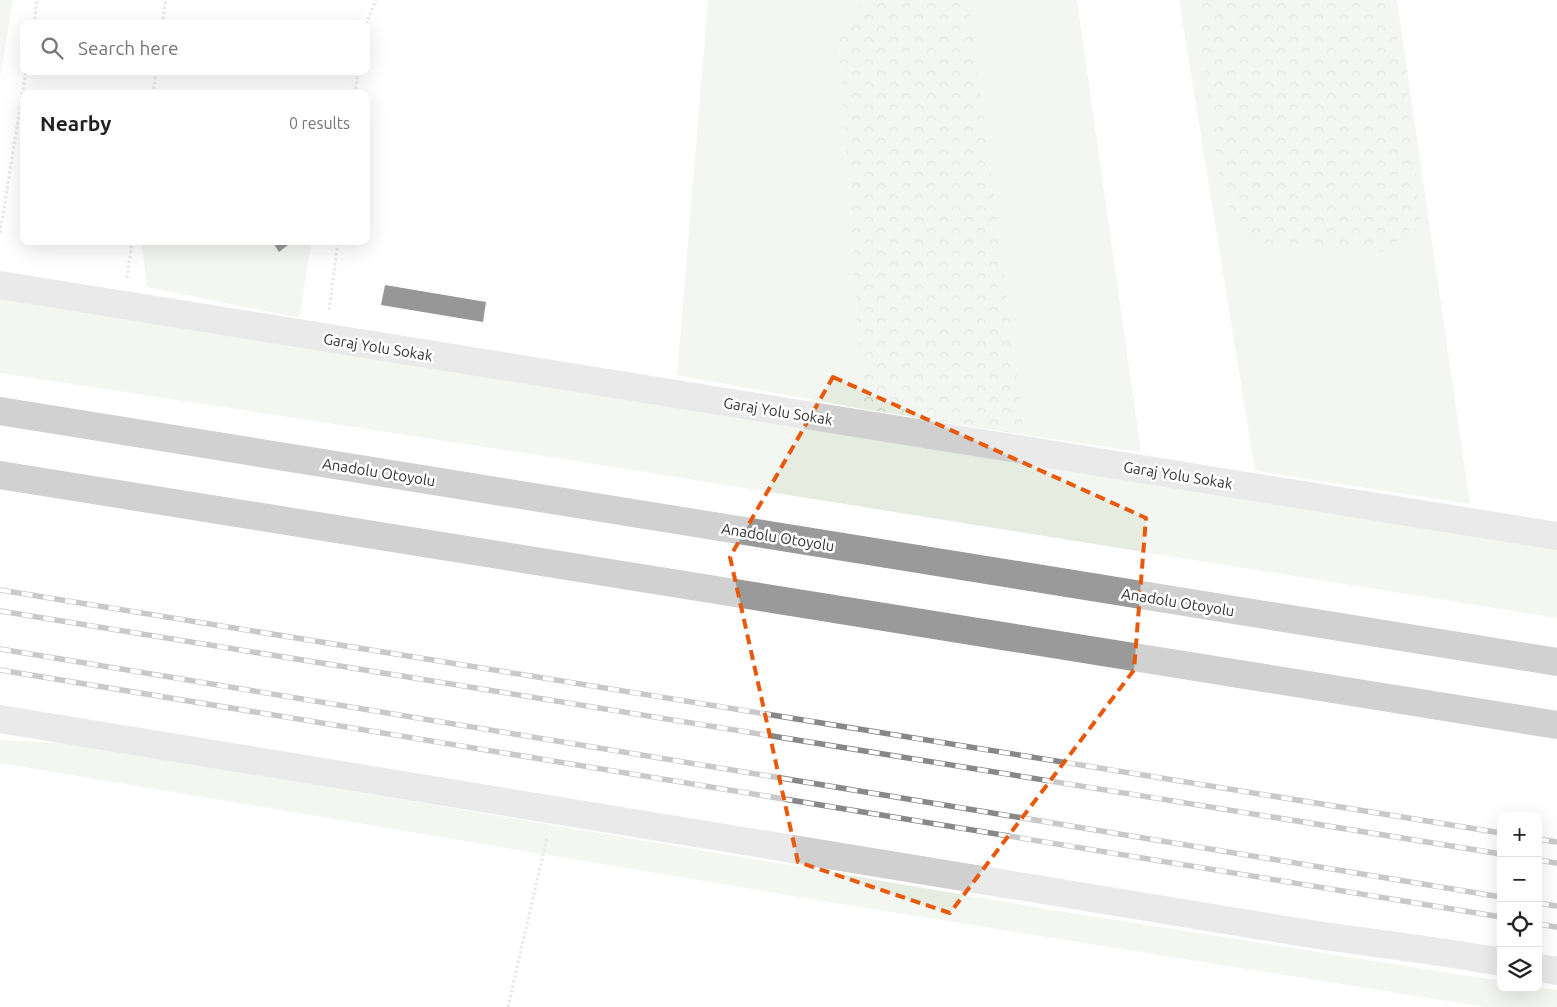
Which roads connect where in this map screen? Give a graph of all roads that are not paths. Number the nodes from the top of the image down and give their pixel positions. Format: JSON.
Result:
{"nodes":[{"id":1,"x":0,"y":285,"type":"edge"},
{"id":2,"x":0,"y":411,"type":"edge"},
{"id":3,"x":0,"y":475,"type":"edge"},
{"id":4,"x":1557,"y":536,"type":"edge"},
{"id":5,"x":1557,"y":662,"type":"edge"},
{"id":6,"x":0,"y":719,"type":"edge"},
{"id":7,"x":1557,"y":725,"type":"edge"},
{"id":8,"x":1497,"y":961,"type":"edge"},
{"id":9,"x":1542,"y":969,"type":"edge"},
{"id":10,"x":1557,"y":972,"type":"edge"}],
"edges":[{"from":1,"to":4,"type":"street","name":"Garaj Yolu Sokak"},
{"from":2,"to":5,"type":"highway","name":"Anadolu Otoyolu"},
{"from":3,"to":7,"type":"highway"},
{"from":6,"to":8,"type":"street"},
{"from":9,"to":10,"type":"street"}]}
